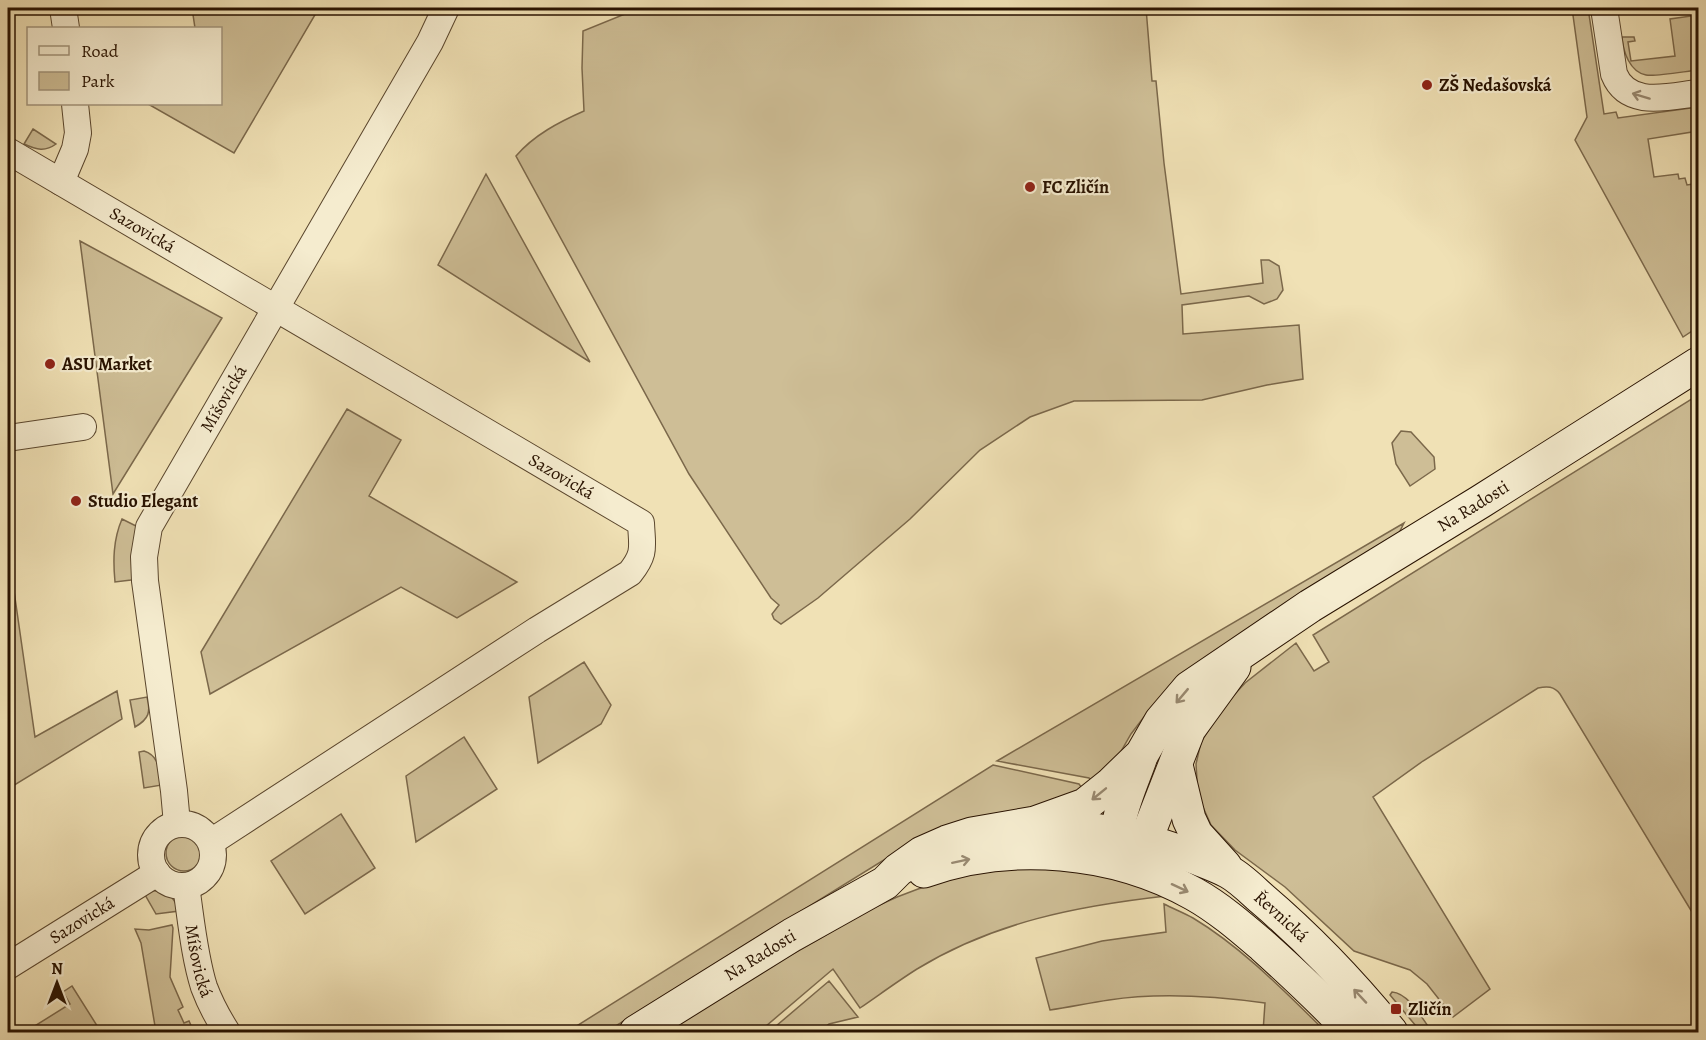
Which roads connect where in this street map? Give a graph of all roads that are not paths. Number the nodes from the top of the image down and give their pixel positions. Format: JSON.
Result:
{"nodes":[{"id":1,"x":63,"y":8,"type":"edge"},
{"id":2,"x":446,"y":8,"type":"edge"},
{"id":3,"x":1604,"y":8,"type":"edge"},
{"id":4,"x":66,"y":27,"type":"edge"},
{"id":5,"x":1698,"y":93,"type":"edge"},
{"id":6,"x":75,"y":105,"type":"edge"},
{"id":7,"x":8,"y":151,"type":"edge"},
{"id":8,"x":61,"y":182,"type":"junction"},
{"id":9,"x":276,"y":308,"type":"junction"},
{"id":10,"x":1698,"y":364,"type":"edge"},
{"id":11,"x":83,"y":427,"type":"dead end"},
{"id":12,"x":8,"y":438,"type":"edge"},
{"id":13,"x":1246,"y":650,"type":"junction"},
{"id":14,"x":1142,"y":754,"type":"junction"},
{"id":15,"x":1176,"y":765,"type":"junction"},
{"id":16,"x":1035,"y":823,"type":"junction"},
{"id":17,"x":177,"y":824,"type":"junction"},
{"id":18,"x":1131,"y":837,"type":"junction"},
{"id":19,"x":211,"y":842,"type":"junction"},
{"id":20,"x":1126,"y":866,"type":"junction"},
{"id":21,"x":1230,"y":872,"type":"junction"},
{"id":22,"x":157,"y":873,"type":"junction"},
{"id":23,"x":885,"y":883,"type":"junction"},
{"id":24,"x":186,"y":886,"type":"junction"},
{"id":25,"x":8,"y":966,"type":"edge"},
{"id":26,"x":227,"y":1032,"type":"edge"},
{"id":27,"x":636,"y":1032,"type":"edge"},
{"id":28,"x":1352,"y":1032,"type":"edge"},
{"id":29,"x":1391,"y":1032,"type":"edge"}],
"edges":[{"from":1,"to":4,"type":"street"},
{"from":2,"to":9,"type":"street","name":"Míšovická"},
{"from":5,"to":3,"type":"street","one_way":true},
{"from":6,"to":8,"type":"street"},
{"from":7,"to":8,"type":"street","name":"Sazovická"},
{"from":8,"to":9,"type":"street","name":"Sazovická"},
{"from":9,"to":17,"type":"street","name":"Míšovická"},
{"from":9,"to":19,"type":"street","name":"Sazovická"},
{"from":10,"to":13,"type":"main road","name":"Na Radosti"},
{"from":11,"to":12,"type":"street"},
{"from":13,"to":14,"type":"main road","name":"Na Radosti","one_way":true},
{"from":13,"to":15,"type":"main road","name":"Na Radosti"},
{"from":14,"to":16,"type":"main road","name":"Na Radosti","one_way":true},
{"from":14,"to":18,"type":"main road"},
{"from":15,"to":18,"type":"main road","name":"Na Radosti"},
{"from":15,"to":21,"type":"main road"},
{"from":16,"to":18,"type":"main road","name":"Na Radosti"},
{"from":16,"to":23,"type":"main road","name":"Na Radosti"},
{"from":17,"to":19,"type":"street"},
{"from":17,"to":22,"type":"street"},
{"from":18,"to":20,"type":"main road","name":"Na Radosti"},
{"from":18,"to":21,"type":"main road","name":"Řevnická"},
{"from":19,"to":24,"type":"street"},
{"from":23,"to":20,"type":"main road","name":"Na Radosti","one_way":true},
{"from":20,"to":28,"type":"main road","name":"Řevnická","one_way":true},
{"from":29,"to":21,"type":"main road","name":"Řevnická","one_way":true},
{"from":22,"to":24,"type":"street"},
{"from":22,"to":25,"type":"street","name":"Sazovická"},
{"from":23,"to":27,"type":"main road","name":"Na Radosti"},
{"from":24,"to":26,"type":"street","name":"Míšovická"}]}
